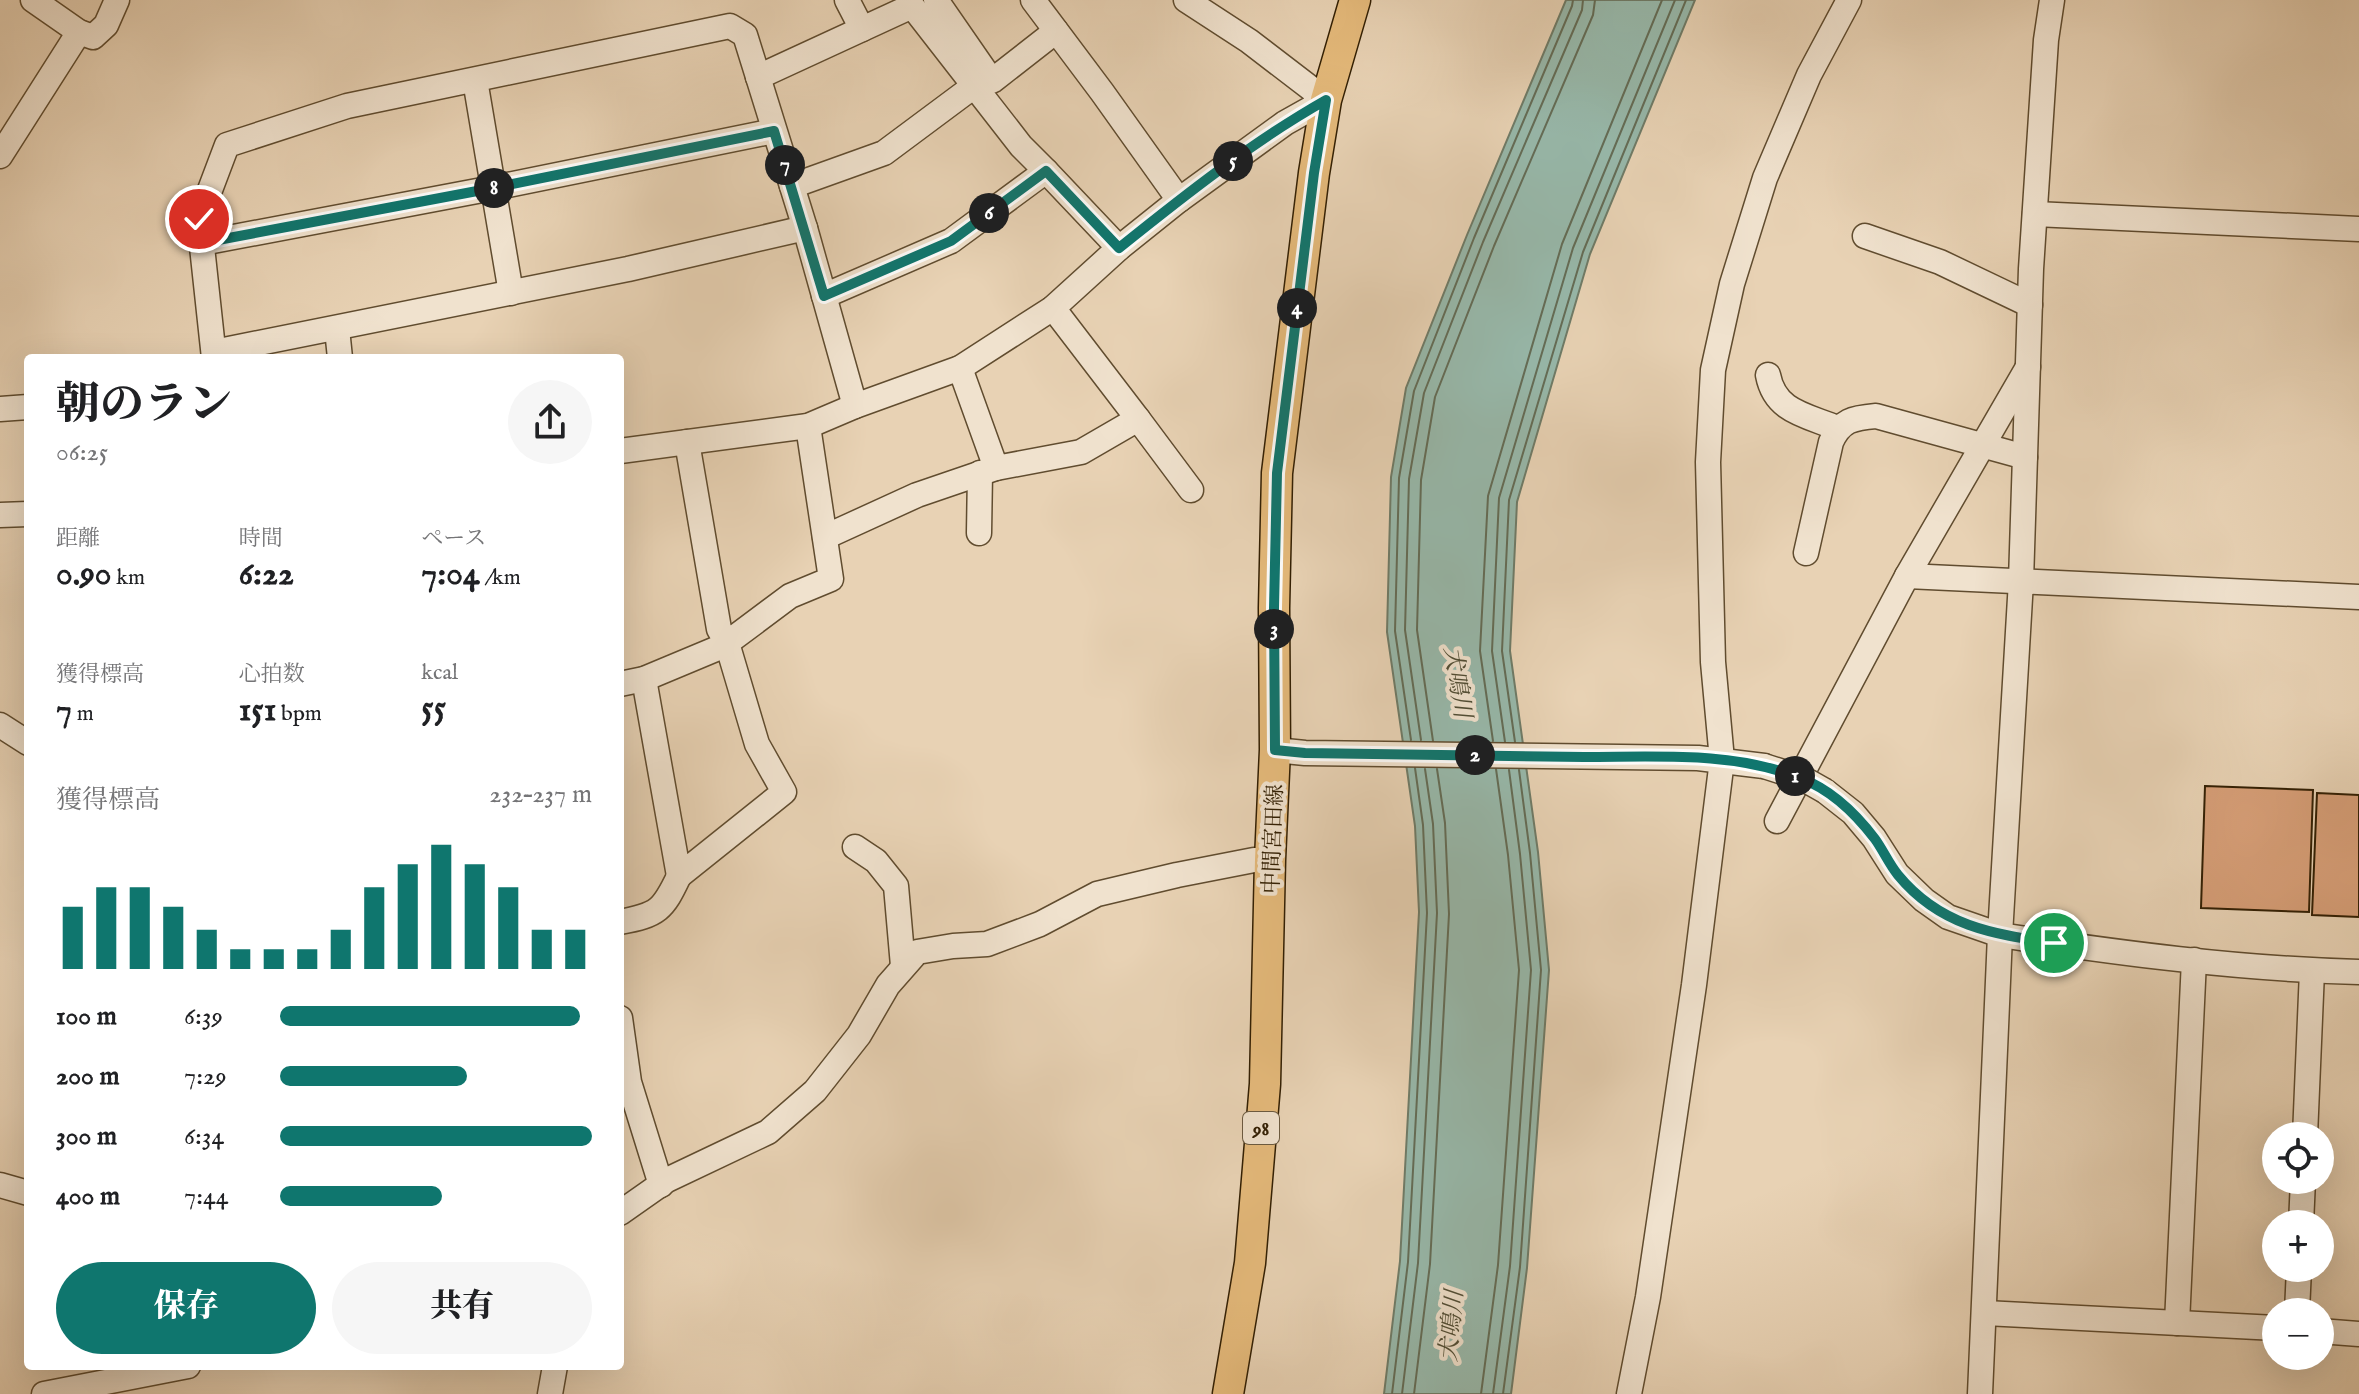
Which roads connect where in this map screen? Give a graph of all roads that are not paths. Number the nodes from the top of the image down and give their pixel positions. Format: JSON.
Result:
{"nodes":[{"id":1,"x":33,"y":0,"type":"edge"},
{"id":2,"x":117,"y":0,"type":"edge"},
{"id":3,"x":847,"y":0,"type":"edge"},
{"id":4,"x":936,"y":0,"type":"edge"},
{"id":5,"x":1186,"y":0,"type":"edge"},
{"id":6,"x":1355,"y":0,"type":"edge"},
{"id":7,"x":1849,"y":0,"type":"edge"},
{"id":8,"x":2052,"y":0,"type":"edge"},
{"id":9,"x":1038,"y":2,"type":"edge"},
{"id":10,"x":862,"y":29,"type":"junction"},
{"id":11,"x":1056,"y":31,"type":"junction"},
{"id":12,"x":79,"y":32,"type":"junction"},
{"id":13,"x":758,"y":77,"type":"junction"},
{"id":14,"x":475,"y":80,"type":"junction"},
{"id":15,"x":974,"y":86,"type":"junction"},
{"id":16,"x":1326,"y":100,"type":"junction"},
{"id":17,"x":774,"y":131,"type":"junction"},
{"id":18,"x":0,"y":156,"type":"edge"},
{"id":19,"x":1046,"y":171,"type":"junction"},
{"id":20,"x":792,"y":186,"type":"junction"},
{"id":21,"x":493,"y":188,"type":"junction"},
{"id":22,"x":1179,"y":200,"type":"junction"},
{"id":23,"x":2035,"y":214,"type":"junction"},
{"id":24,"x":805,"y":228,"type":"junction"},
{"id":25,"x":2359,"y":229,"type":"edge"},
{"id":26,"x":1865,"y":236,"type":"dead end"},
{"id":27,"x":202,"y":243,"type":"junction"},
{"id":28,"x":1119,"y":248,"type":"junction"},
{"id":29,"x":511,"y":293,"type":"junction"},
{"id":30,"x":824,"y":296,"type":"junction"},
{"id":31,"x":2030,"y":305,"type":"junction"},
{"id":32,"x":1053,"y":308,"type":"junction"},
{"id":33,"x":337,"y":329,"type":"junction"},
{"id":34,"x":214,"y":354,"type":"edge"},
{"id":35,"x":219,"y":354,"type":"edge"},
{"id":36,"x":340,"y":354,"type":"edge"},
{"id":37,"x":2029,"y":365,"type":"junction"},
{"id":38,"x":960,"y":368,"type":"junction"},
{"id":39,"x":1768,"y":375,"type":"dead end"},
{"id":40,"x":855,"y":406,"type":"junction"},
{"id":41,"x":24,"y":407,"type":"edge"},
{"id":42,"x":0,"y":409,"type":"edge"},
{"id":43,"x":1138,"y":419,"type":"junction"},
{"id":44,"x":808,"y":426,"type":"junction"},
{"id":45,"x":1837,"y":428,"type":"junction"},
{"id":46,"x":687,"y":442,"type":"junction"},
{"id":47,"x":1983,"y":444,"type":"junction"},
{"id":48,"x":624,"y":450,"type":"edge"},
{"id":49,"x":2025,"y":457,"type":"junction"},
{"id":50,"x":988,"y":471,"type":"junction"},
{"id":51,"x":1191,"y":490,"type":"dead end"},
{"id":52,"x":24,"y":514,"type":"edge"},
{"id":53,"x":0,"y":515,"type":"edge"},
{"id":54,"x":979,"y":533,"type":"dead end"},
{"id":55,"x":825,"y":537,"type":"junction"},
{"id":56,"x":1806,"y":553,"type":"dead end"},
{"id":57,"x":1907,"y":576,"type":"junction"},
{"id":58,"x":2021,"y":581,"type":"junction"},
{"id":59,"x":2359,"y":597,"type":"edge"},
{"id":60,"x":727,"y":643,"type":"junction"},
{"id":61,"x":644,"y":679,"type":"junction"},
{"id":62,"x":624,"y":683,"type":"edge"},
{"id":63,"x":0,"y":725,"type":"edge"},
{"id":64,"x":24,"y":740,"type":"edge"},
{"id":65,"x":1275,"y":750,"type":"junction"},
{"id":66,"x":1710,"y":759,"type":"junction"},
{"id":67,"x":1777,"y":821,"type":"dead end"},
{"id":68,"x":855,"y":847,"type":"dead end"},
{"id":69,"x":1270,"y":860,"type":"junction"},
{"id":70,"x":679,"y":876,"type":"junction"},
{"id":71,"x":624,"y":921,"type":"edge"},
{"id":72,"x":2000,"y":935,"type":"junction"},
{"id":73,"x":2194,"y":960,"type":"junction"},
{"id":74,"x":903,"y":966,"type":"junction"},
{"id":75,"x":2312,"y":971,"type":"junction"},
{"id":76,"x":2359,"y":972,"type":"edge"},
{"id":77,"x":624,"y":1046,"type":"edge"},
{"id":78,"x":2306,"y":1122,"type":"edge"},
{"id":79,"x":0,"y":1185,"type":"edge"},
{"id":80,"x":661,"y":1185,"type":"junction"},
{"id":81,"x":24,"y":1192,"type":"edge"},
{"id":82,"x":624,"y":1210,"type":"edge"},
{"id":83,"x":1985,"y":1313,"type":"junction"},
{"id":84,"x":2177,"y":1323,"type":"junction"},
{"id":85,"x":2262,"y":1327,"type":"edge"},
{"id":86,"x":2334,"y":1332,"type":"edge"},
{"id":87,"x":2359,"y":1334,"type":"edge"},
{"id":88,"x":167,"y":1370,"type":"edge"},
{"id":89,"x":554,"y":1370,"type":"edge"},
{"id":90,"x":44,"y":1394,"type":"edge"},
{"id":91,"x":550,"y":1394,"type":"edge"},
{"id":92,"x":1228,"y":1394,"type":"edge"},
{"id":93,"x":1629,"y":1394,"type":"edge"},
{"id":94,"x":1980,"y":1394,"type":"edge"}],
"edges":[{"from":1,"to":12,"type":"street"},
{"from":2,"to":12,"type":"street"},
{"from":3,"to":10,"type":"street"},
{"from":4,"to":11,"type":"street"},
{"from":5,"to":16,"type":"street"},
{"from":6,"to":16,"type":"main road","name":"中間宮田線","number":"98"},
{"from":7,"to":66,"type":"street"},
{"from":8,"to":23,"type":"street"},
{"from":9,"to":11,"type":"street"},
{"from":10,"to":13,"type":"street"},
{"from":10,"to":15,"type":"street"},
{"from":11,"to":22,"type":"street"},
{"from":12,"to":18,"type":"street"},
{"from":13,"to":14,"type":"street"},
{"from":13,"to":17,"type":"street"},
{"from":14,"to":21,"type":"street"},
{"from":14,"to":27,"type":"street"},
{"from":15,"to":19,"type":"street"},
{"from":15,"to":20,"type":"street"},
{"from":16,"to":22,"type":"street"},
{"from":16,"to":65,"type":"main road","name":"中間宮田線","number":"98"},
{"from":17,"to":20,"type":"street"},
{"from":17,"to":21,"type":"street"},
{"from":19,"to":28,"type":"street"},
{"from":19,"to":30,"type":"street"},
{"from":20,"to":24,"type":"street"},
{"from":21,"to":27,"type":"street"},
{"from":21,"to":29,"type":"street"},
{"from":22,"to":28,"type":"street"},
{"from":23,"to":25,"type":"street"},
{"from":23,"to":31,"type":"street"},
{"from":24,"to":29,"type":"street"},
{"from":24,"to":30,"type":"street"},
{"from":26,"to":31,"type":"street"},
{"from":27,"to":34,"type":"street"},
{"from":28,"to":32,"type":"street"},
{"from":29,"to":33,"type":"street"},
{"from":30,"to":40,"type":"street"},
{"from":31,"to":37,"type":"street"},
{"from":32,"to":38,"type":"street"},
{"from":32,"to":43,"type":"street"},
{"from":33,"to":35,"type":"street"},
{"from":33,"to":36,"type":"street"},
{"from":37,"to":47,"type":"street"},
{"from":37,"to":49,"type":"street"},
{"from":38,"to":40,"type":"street"},
{"from":38,"to":50,"type":"street"},
{"from":39,"to":45,"type":"street"},
{"from":40,"to":44,"type":"street"},
{"from":41,"to":42,"type":"street"},
{"from":43,"to":50,"type":"street"},
{"from":43,"to":51,"type":"street"},
{"from":44,"to":46,"type":"street"},
{"from":44,"to":55,"type":"street"},
{"from":45,"to":47,"type":"street"},
{"from":45,"to":56,"type":"street"},
{"from":46,"to":48,"type":"street"},
{"from":46,"to":60,"type":"street"},
{"from":47,"to":49,"type":"street"},
{"from":47,"to":57,"type":"street"},
{"from":49,"to":58,"type":"street"},
{"from":50,"to":54,"type":"street"},
{"from":50,"to":55,"type":"street"},
{"from":52,"to":53,"type":"street"},
{"from":55,"to":60,"type":"street"},
{"from":57,"to":58,"type":"street"},
{"from":57,"to":67,"type":"street"},
{"from":58,"to":59,"type":"street"},
{"from":58,"to":72,"type":"street"},
{"from":60,"to":61,"type":"street"},
{"from":60,"to":70,"type":"street"},
{"from":61,"to":62,"type":"street"},
{"from":61,"to":70,"type":"street"},
{"from":63,"to":64,"type":"street"},
{"from":65,"to":66,"type":"street"},
{"from":65,"to":69,"type":"main road","name":"中間宮田線","number":"98"},
{"from":66,"to":72,"type":"street","bridge":true},
{"from":66,"to":93,"type":"street"},
{"from":68,"to":74,"type":"street"},
{"from":69,"to":74,"type":"street"},
{"from":69,"to":92,"type":"main road","name":"中間宮田線","number":"98"},
{"from":70,"to":71,"type":"street"},
{"from":72,"to":73,"type":"street"},
{"from":72,"to":83,"type":"street"},
{"from":73,"to":75,"type":"street"},
{"from":73,"to":84,"type":"street"},
{"from":74,"to":80,"type":"street"},
{"from":75,"to":76,"type":"street"},
{"from":75,"to":78,"type":"street"},
{"from":77,"to":80,"type":"street"},
{"from":79,"to":81,"type":"street"},
{"from":80,"to":82,"type":"street"},
{"from":83,"to":84,"type":"street"},
{"from":83,"to":94,"type":"street"},
{"from":84,"to":85,"type":"street"},
{"from":86,"to":87,"type":"street"},
{"from":88,"to":90,"type":"street"},
{"from":89,"to":91,"type":"street"}]}
